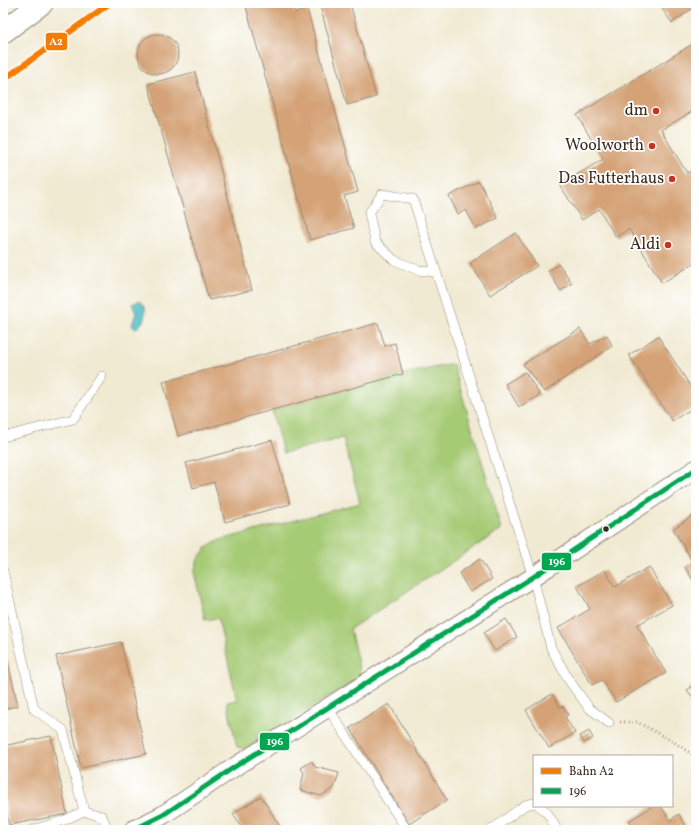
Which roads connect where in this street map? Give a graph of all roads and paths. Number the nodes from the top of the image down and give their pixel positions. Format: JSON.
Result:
{"nodes":[{"id":1,"x":42,"y":3,"type":"edge"},
{"id":2,"x":3,"y":32,"type":"edge"},
{"id":3,"x":435,"y":272,"type":"junction"},
{"id":4,"x":102,"y":376,"type":"dead end"},
{"id":5,"x":3,"y":437,"type":"edge"},
{"id":6,"x":696,"y":470,"type":"edge"},
{"id":7,"x":3,"y":571,"type":"edge"},
{"id":8,"x":533,"y":577,"type":"junction"},
{"id":9,"x":328,"y":708,"type":"junction"},
{"id":10,"x":609,"y":723,"type":"joint"},
{"id":11,"x":696,"y":757,"type":"edge"},
{"id":12,"x":533,"y":804,"type":"edge"},
{"id":13,"x":541,"y":807,"type":"edge"},
{"id":14,"x":84,"y":811,"type":"junction"},
{"id":15,"x":32,"y":830,"type":"edge"},
{"id":16,"x":108,"y":830,"type":"edge"},
{"id":17,"x":132,"y":830,"type":"edge"},
{"id":18,"x":407,"y":830,"type":"edge"},
{"id":19,"x":491,"y":830,"type":"edge"},
{"id":20,"x":556,"y":830,"type":"edge"}],
"edges":[{"from":1,"to":2,"type":"main road"},
{"from":3,"to":3,"type":"lane"},
{"from":3,"to":8,"type":"lane"},
{"from":4,"to":5,"type":"lane"},
{"from":6,"to":8,"type":"street"},
{"from":7,"to":14,"type":"lane"},
{"from":8,"to":9,"type":"street"},
{"from":8,"to":10,"type":"lane"},
{"from":9,"to":17,"type":"street"},
{"from":9,"to":18,"type":"lane"},
{"from":10,"to":11,"type":"path"},
{"from":12,"to":19,"type":"lane"},
{"from":13,"to":20,"type":"lane"},
{"from":14,"to":15,"type":"lane"},
{"from":14,"to":16,"type":"lane"}]}
